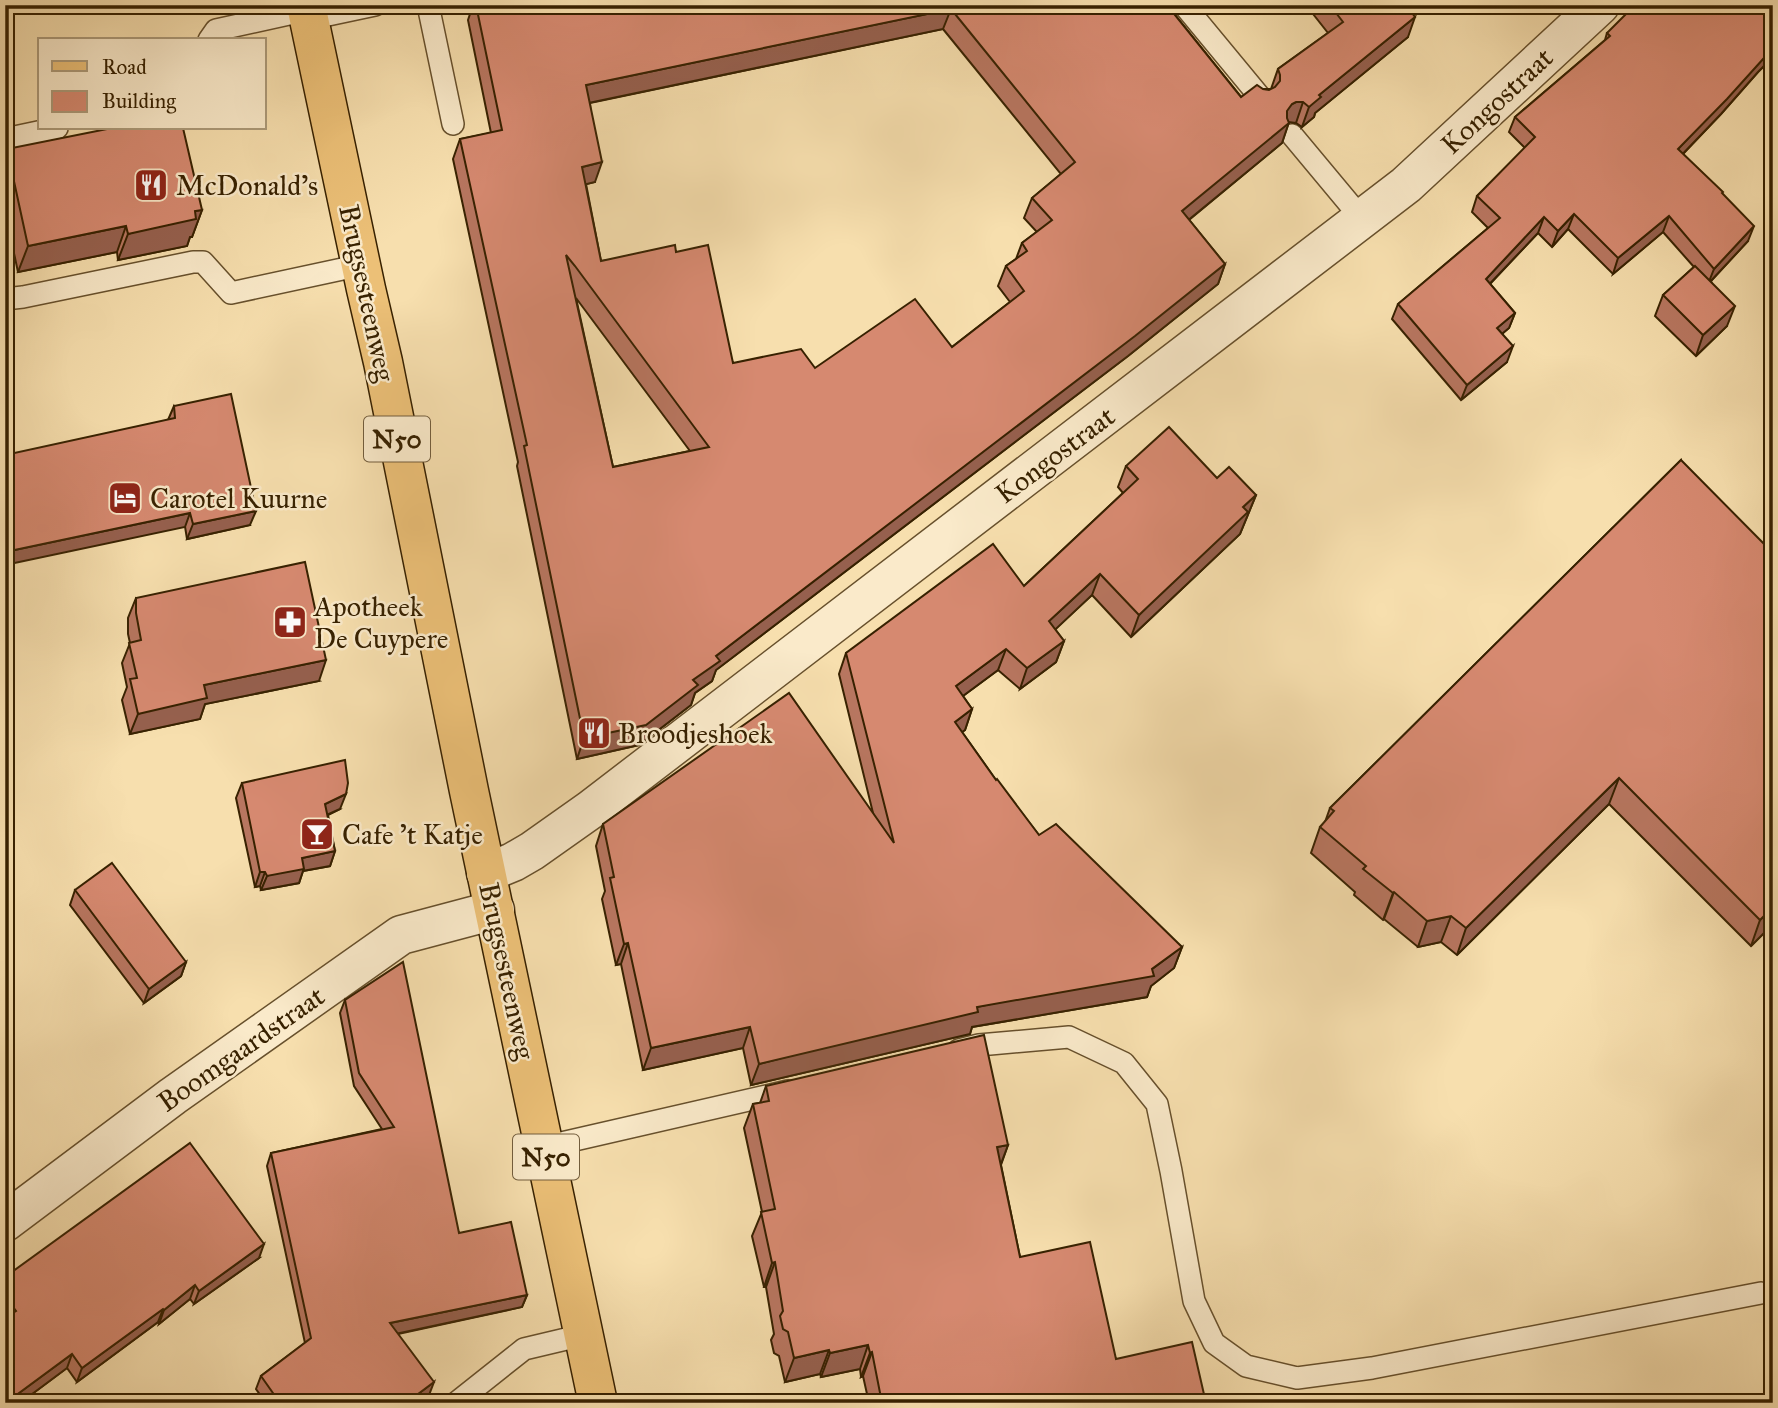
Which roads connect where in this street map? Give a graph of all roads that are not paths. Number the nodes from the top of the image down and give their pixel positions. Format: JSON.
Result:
{"nodes":[{"id":1,"x":375,"y":5,"type":"edge"},
{"id":2,"x":428,"y":5,"type":"edge"},
{"id":3,"x":1184,"y":5,"type":"edge"},
{"id":4,"x":1600,"y":5,"type":"edge"},
{"id":5,"x":307,"y":11,"type":"edge"},
{"id":6,"x":210,"y":38,"type":"edge"},
{"id":7,"x":1260,"y":97,"type":"edge"},
{"id":8,"x":453,"y":124,"type":"dead end"},
{"id":9,"x":48,"y":130,"type":"edge"},
{"id":10,"x":1292,"y":135,"type":"edge"},
{"id":11,"x":5,"y":139,"type":"edge"},
{"id":12,"x":1362,"y":219,"type":"junction"},
{"id":13,"x":361,"y":265,"type":"junction"},
{"id":14,"x":5,"y":299,"type":"edge"},
{"id":15,"x":486,"y":873,"type":"junction"},
{"id":16,"x":495,"y":910,"type":"junction"},
{"id":17,"x":939,"y":1055,"type":"edge"},
{"id":18,"x":805,"y":1087,"type":"edge"},
{"id":19,"x":544,"y":1147,"type":"junction"},
{"id":20,"x":5,"y":1222,"type":"edge"},
{"id":21,"x":1761,"y":1293,"type":"dead end"},
{"id":22,"x":583,"y":1335,"type":"junction"},
{"id":23,"x":456,"y":1403,"type":"edge"},
{"id":24,"x":598,"y":1403,"type":"edge"}],
"edges":[{"from":1,"to":5,"type":"lane"},
{"from":2,"to":8,"type":"lane"},
{"from":3,"to":7,"type":"lane"},
{"from":4,"to":12,"type":"street","name":"Kongostraat"},
{"from":5,"to":6,"type":"lane"},
{"from":5,"to":13,"type":"main road","name":"Brugsesteenweg","number":"N50"},
{"from":9,"to":11,"type":"lane"},
{"from":10,"to":12,"type":"lane"},
{"from":12,"to":15,"type":"street","name":"Kongostraat"},
{"from":13,"to":14,"type":"lane"},
{"from":13,"to":15,"type":"main road","name":"Brugsesteenweg","number":"N50"},
{"from":15,"to":16,"type":"main road","name":"Brugsesteenweg","number":"N50"},
{"from":16,"to":19,"type":"main road","name":"Brugsesteenweg","number":"N50"},
{"from":16,"to":20,"type":"street","name":"Boomgaardstraat"},
{"from":17,"to":21,"type":"lane"},
{"from":18,"to":19,"type":"lane"},
{"from":19,"to":22,"type":"main road","name":"Brugsesteenweg","number":"N50"},
{"from":22,"to":23,"type":"lane"},
{"from":22,"to":24,"type":"main road","name":"Brugsesteenweg","number":"N50"}]}
